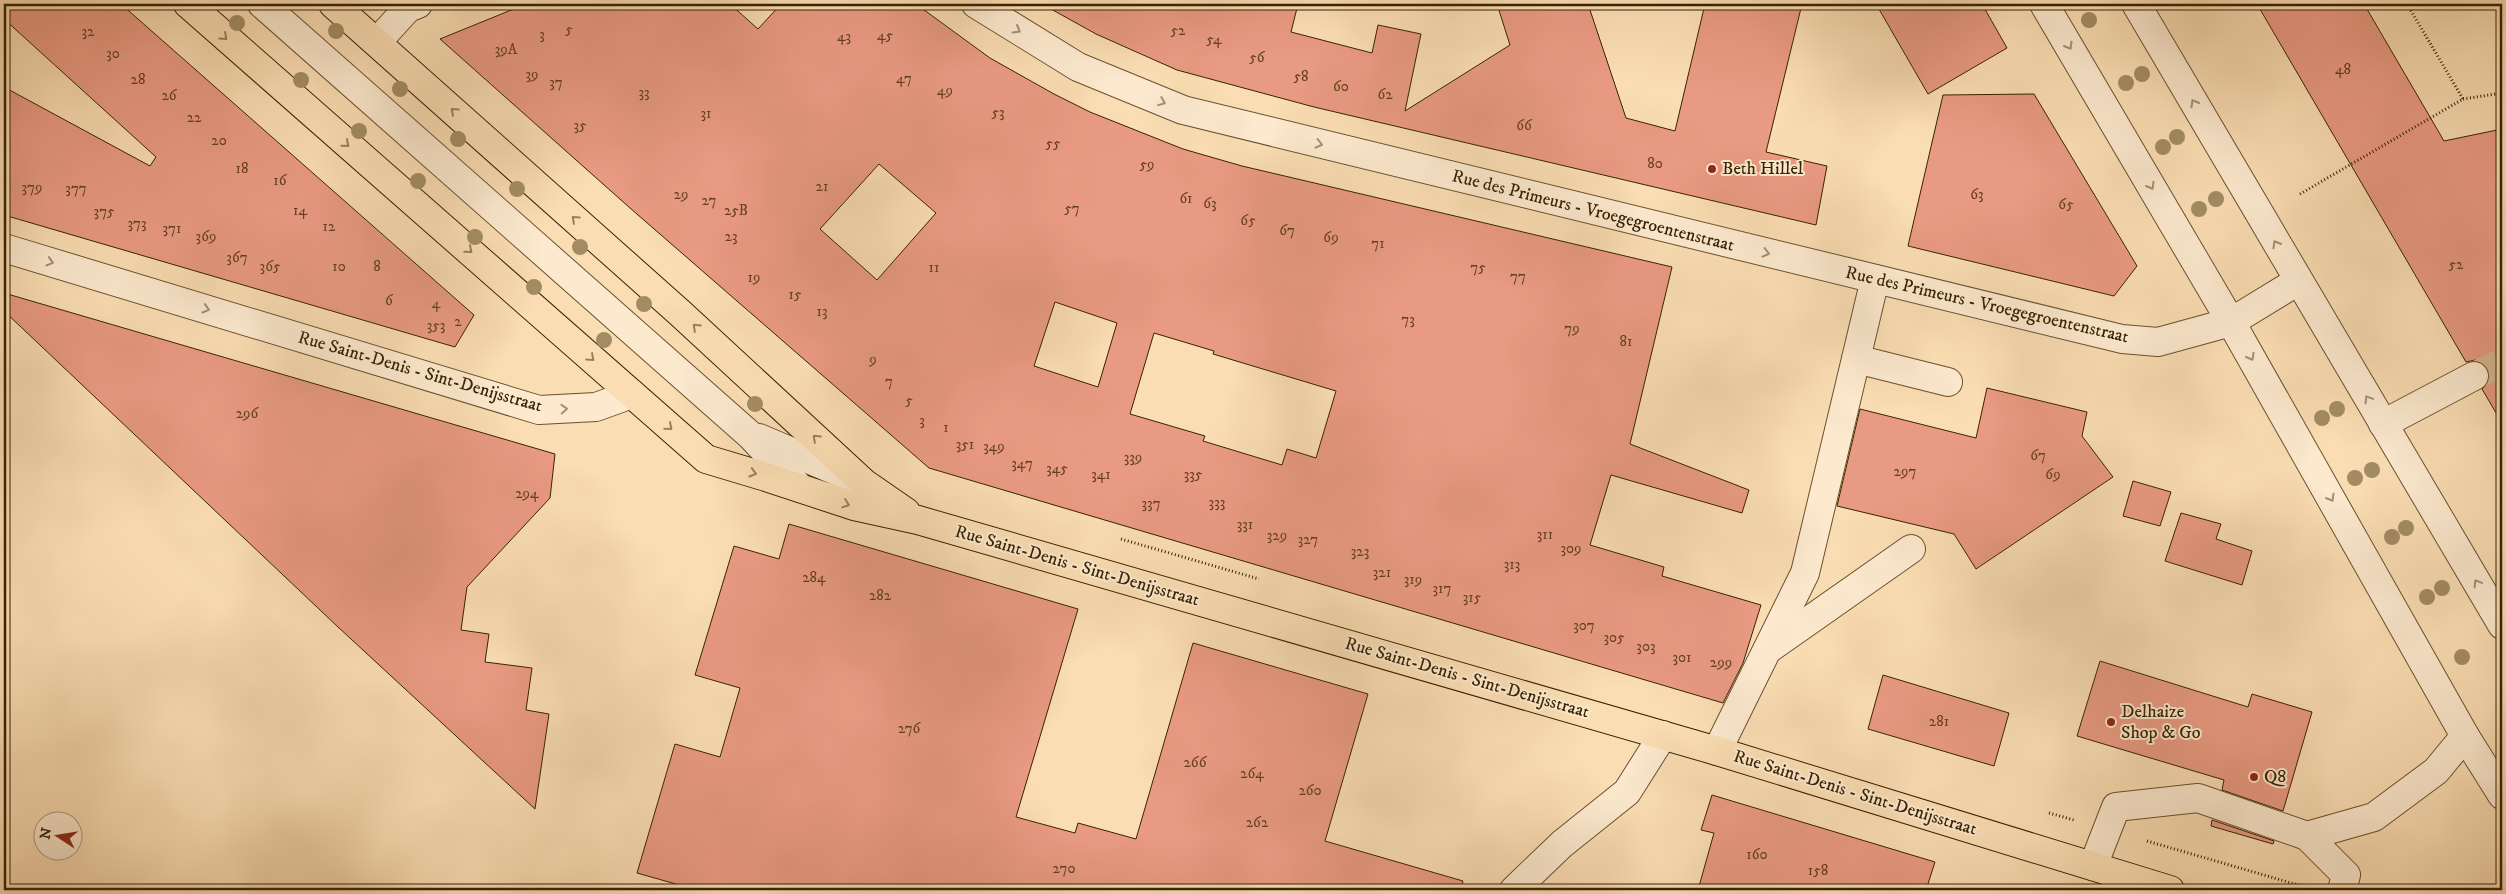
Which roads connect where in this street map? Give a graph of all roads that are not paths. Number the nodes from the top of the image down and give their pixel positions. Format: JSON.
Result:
{"nodes":[{"id":1,"x":188,"y":4,"type":"edge"},
{"id":2,"x":262,"y":4,"type":"edge"},
{"id":3,"x":332,"y":4,"type":"edge"},
{"id":4,"x":418,"y":4,"type":"edge"},
{"id":5,"x":976,"y":4,"type":"edge"},
{"id":6,"x":2044,"y":4,"type":"edge"},
{"id":7,"x":2136,"y":4,"type":"edge"},
{"id":8,"x":377,"y":42,"type":"junction"},
{"id":9,"x":4,"y":248,"type":"edge"},
{"id":10,"x":1874,"y":279,"type":"junction"},
{"id":11,"x":2298,"y":281,"type":"junction"},
{"id":12,"x":2231,"y":322,"type":"junction"},
{"id":13,"x":1856,"y":359,"type":"junction"},
{"id":14,"x":2474,"y":376,"type":"tunnel mouth"},
{"id":15,"x":1948,"y":382,"type":"dead end"},
{"id":16,"x":632,"y":394,"type":"junction"},
{"id":17,"x":2383,"y":424,"type":"junction"},
{"id":18,"x":750,"y":435,"type":"junction"},
{"id":19,"x":864,"y":483,"type":"junction"},
{"id":20,"x":800,"y":488,"type":"junction"},
{"id":21,"x":918,"y":520,"type":"junction"},
{"id":22,"x":1911,"y":549,"type":"dead end"},
{"id":23,"x":2502,"y":625,"type":"edge"},
{"id":24,"x":1768,"y":649,"type":"junction"},
{"id":25,"x":1663,"y":735,"type":"junction"},
{"id":26,"x":2465,"y":736,"type":"junction"},
{"id":27,"x":1717,"y":751,"type":"junction"},
{"id":28,"x":2502,"y":795,"type":"edge"},
{"id":29,"x":2307,"y":836,"type":"junction"},
{"id":30,"x":2093,"y":866,"type":"junction"},
{"id":31,"x":1514,"y":890,"type":"edge"},
{"id":32,"x":2170,"y":890,"type":"edge"},
{"id":33,"x":2342,"y":890,"type":"edge"}],
"edges":[{"from":1,"to":16,"type":"main road","one_way":true},
{"from":2,"to":18,"type":"street"},
{"from":3,"to":8,"type":"main road"},
{"from":4,"to":8,"type":"street"},
{"from":5,"to":10,"type":"street","name":"Rue des Primeurs - Vroegegroentenstraat","one_way":true},
{"from":6,"to":12,"type":"street","one_way":true},
{"from":11,"to":7,"type":"street","one_way":true},
{"from":19,"to":8,"type":"main road","one_way":true},
{"from":9,"to":16,"type":"street","name":"Rue Saint-Denis - Sint-Denijsstraat","one_way":true},
{"from":10,"to":12,"type":"street","name":"Rue des Primeurs - Vroegegroentenstraat"},
{"from":10,"to":13,"type":"street"},
{"from":11,"to":12,"type":"street","name":"Rue des Primeurs - Vroegegroentenstraat"},
{"from":17,"to":11,"type":"street","one_way":true},
{"from":12,"to":26,"type":"street","one_way":true},
{"from":13,"to":15,"type":"street"},
{"from":13,"to":24,"type":"street"},
{"from":14,"to":17,"type":"street"},
{"from":16,"to":20,"type":"main road","name":"Rue Saint-Denis - Sint-Denijsstraat","one_way":true},
{"from":23,"to":17,"type":"street","one_way":true},
{"from":18,"to":19,"type":"street"},
{"from":18,"to":20,"type":"street"},
{"from":19,"to":21,"type":"main road"},
{"from":20,"to":21,"type":"main road","name":"Rue Saint-Denis - Sint-Denijsstraat","one_way":true},
{"from":21,"to":25,"type":"main road","name":"Rue Saint-Denis - Sint-Denijsstraat"},
{"from":22,"to":24,"type":"street"},
{"from":24,"to":27,"type":"street"},
{"from":25,"to":27,"type":"main road","name":"Rue Saint-Denis - Sint-Denijsstraat"},
{"from":25,"to":31,"type":"street"},
{"from":26,"to":28,"type":"street"},
{"from":26,"to":29,"type":"street"},
{"from":27,"to":30,"type":"main road","name":"Rue Saint-Denis - Sint-Denijsstraat"},
{"from":29,"to":30,"type":"street"},
{"from":29,"to":33,"type":"street"},
{"from":30,"to":32,"type":"main road","name":"Rue Saint-Denis - Sint-Denijsstraat"}]}
